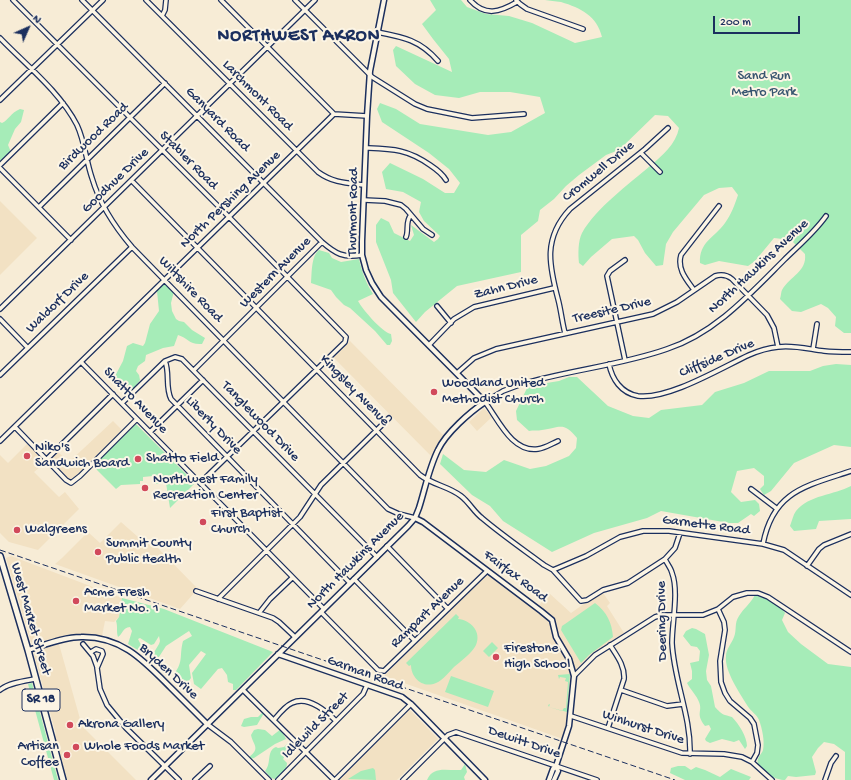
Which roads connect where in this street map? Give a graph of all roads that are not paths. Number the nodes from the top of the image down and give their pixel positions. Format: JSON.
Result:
{"nodes":[{"id":1,"x":13,"y":0,"type":"edge"},
{"id":2,"x":82,"y":0,"type":"edge"},
{"id":3,"x":103,"y":0,"type":"edge"},
{"id":4,"x":146,"y":0,"type":"edge"},
{"id":5,"x":166,"y":0,"type":"edge"},
{"id":6,"x":221,"y":0,"type":"edge"},
{"id":7,"x":295,"y":0,"type":"edge"},
{"id":8,"x":315,"y":0,"type":"edge"},
{"id":9,"x":384,"y":0,"type":"edge"},
{"id":10,"x":470,"y":0,"type":"edge"},
{"id":11,"x":516,"y":1,"type":"edge"},
{"id":12,"x":92,"y":10,"type":"junction"},
{"id":13,"x":305,"y":10,"type":"junction"},
{"id":14,"x":162,"y":16,"type":"junction"},
{"id":15,"x":583,"y":29,"type":"dead end"},
{"id":16,"x":377,"y":32,"type":"junction"},
{"id":17,"x":0,"y":38,"type":"edge"},
{"id":18,"x":57,"y":45,"type":"junction"},
{"id":19,"x":268,"y":46,"type":"junction"},
{"id":20,"x":438,"y":61,"type":"dead end"},
{"id":21,"x":31,"y":70,"type":"junction"},
{"id":22,"x":370,"y":75,"type":"junction"},
{"id":23,"x":165,"y":83,"type":"junction"},
{"id":24,"x":230,"y":84,"type":"junction"},
{"id":25,"x":0,"y":100,"type":"edge"},
{"id":26,"x":63,"y":103,"type":"junction"},
{"id":27,"x":334,"y":114,"type":"junction"},
{"id":28,"x":524,"y":114,"type":"dead end"},
{"id":29,"x":198,"y":116,"type":"junction"},
{"id":30,"x":367,"y":116,"type":"junction"},
{"id":31,"x":130,"y":118,"type":"junction"},
{"id":32,"x":668,"y":128,"type":"dead end"},
{"id":33,"x":366,"y":148,"type":"junction"},
{"id":34,"x":163,"y":151,"type":"junction"},
{"id":35,"x":296,"y":151,"type":"junction"},
{"id":36,"x":641,"y":153,"type":"junction"},
{"id":37,"x":87,"y":159,"type":"junction"},
{"id":38,"x":0,"y":166,"type":"edge"},
{"id":39,"x":660,"y":172,"type":"dead end"},
{"id":40,"x":132,"y":180,"type":"junction"},
{"id":41,"x":446,"y":180,"type":"dead end"},
{"id":42,"x":264,"y":183,"type":"junction"},
{"id":43,"x":364,"y":185,"type":"junction"},
{"id":44,"x":364,"y":200,"type":"junction"},
{"id":45,"x":719,"y":206,"type":"dead end"},
{"id":46,"x":38,"y":207,"type":"junction"},
{"id":47,"x":104,"y":208,"type":"junction"},
{"id":48,"x":411,"y":215,"type":"junction"},
{"id":49,"x":826,"y":216,"type":"dead end"},
{"id":50,"x":229,"y":218,"type":"junction"},
{"id":51,"x":432,"y":235,"type":"dead end"},
{"id":52,"x":406,"y":237,"type":"dead end"},
{"id":53,"x":71,"y":240,"type":"junction"},
{"id":54,"x":322,"y":242,"type":"junction"},
{"id":55,"x":132,"y":247,"type":"junction"},
{"id":56,"x":198,"y":248,"type":"junction"},
{"id":57,"x":362,"y":255,"type":"junction"},
{"id":58,"x":625,"y":260,"type":"dead end"},
{"id":59,"x":287,"y":277,"type":"junction"},
{"id":60,"x":165,"y":280,"type":"junction"},
{"id":61,"x":554,"y":288,"type":"junction"},
{"id":62,"x":694,"y":290,"type":"junction"},
{"id":63,"x":749,"y":296,"type":"junction"},
{"id":64,"x":437,"y":306,"type":"dead end"},
{"id":65,"x":256,"y":307,"type":"junction"},
{"id":66,"x":0,"y":309,"type":"edge"},
{"id":67,"x":0,"y":319,"type":"edge"},
{"id":68,"x":616,"y":322,"type":"junction"},
{"id":69,"x":450,"y":323,"type":"junction"},
{"id":70,"x":817,"y":324,"type":"dead end"},
{"id":71,"x":566,"y":333,"type":"junction"},
{"id":72,"x":224,"y":340,"type":"junction"},
{"id":73,"x":429,"y":344,"type":"junction"},
{"id":74,"x":778,"y":347,"type":"junction"},
{"id":75,"x":28,"y":348,"type":"junction"},
{"id":76,"x":813,"y":349,"type":"junction"},
{"id":77,"x":851,"y":352,"type":"edge"},
{"id":78,"x":625,"y":360,"type":"junction"},
{"id":79,"x":165,"y":361,"type":"junction"},
{"id":80,"x":81,"y":362,"type":"junction"},
{"id":81,"x":609,"y":364,"type":"junction"},
{"id":82,"x":317,"y":369,"type":"junction"},
{"id":83,"x":194,"y":370,"type":"junction"},
{"id":84,"x":457,"y":373,"type":"junction"},
{"id":85,"x":0,"y":376,"type":"edge"},
{"id":86,"x":203,"y":380,"type":"junction"},
{"id":87,"x":113,"y":394,"type":"junction"},
{"id":88,"x":283,"y":402,"type":"junction"},
{"id":89,"x":485,"y":402,"type":"junction"},
{"id":90,"x":122,"y":403,"type":"junction"},
{"id":91,"x":177,"y":406,"type":"junction"},
{"id":92,"x":389,"y":418,"type":"dead end"},
{"id":93,"x":137,"y":419,"type":"junction"},
{"id":94,"x":15,"y":427,"type":"junction"},
{"id":95,"x":376,"y":430,"type":"junction"},
{"id":96,"x":253,"y":431,"type":"junction"},
{"id":97,"x":150,"y":432,"type":"junction"},
{"id":98,"x":558,"y":441,"type":"dead end"},
{"id":99,"x":0,"y":442,"type":"edge"},
{"id":100,"x":227,"y":457,"type":"junction"},
{"id":101,"x":46,"y":460,"type":"junction"},
{"id":102,"x":343,"y":463,"type":"junction"},
{"id":103,"x":851,"y":470,"type":"edge"},
{"id":104,"x":428,"y":481,"type":"junction"},
{"id":105,"x":200,"y":483,"type":"junction"},
{"id":106,"x":751,"y":489,"type":"dead end"},
{"id":107,"x":315,"y":493,"type":"junction"},
{"id":108,"x":776,"y":508,"type":"junction"},
{"id":109,"x":415,"y":518,"type":"junction"},
{"id":110,"x":293,"y":524,"type":"junction"},
{"id":111,"x":680,"y":533,"type":"junction"},
{"id":112,"x":851,"y":534,"type":"edge"},
{"id":113,"x":763,"y":544,"type":"junction"},
{"id":114,"x":387,"y":546,"type":"junction"},
{"id":115,"x":266,"y":550,"type":"junction"},
{"id":116,"x":0,"y":556,"type":"edge"},
{"id":117,"x":377,"y":557,"type":"junction"},
{"id":118,"x":665,"y":559,"type":"junction"},
{"id":119,"x":807,"y":566,"type":"junction"},
{"id":120,"x":553,"y":570,"type":"junction"},
{"id":121,"x":487,"y":571,"type":"junction"},
{"id":122,"x":292,"y":578,"type":"junction"},
{"id":123,"x":354,"y":579,"type":"junction"},
{"id":124,"x":350,"y":583,"type":"junction"},
{"id":125,"x":196,"y":591,"type":"dead end"},
{"id":126,"x":851,"y":595,"type":"edge"},
{"id":127,"x":218,"y":599,"type":"junction"},
{"id":128,"x":448,"y":609,"type":"junction"},
{"id":129,"x":718,"y":609,"type":"junction"},
{"id":130,"x":322,"y":611,"type":"junction"},
{"id":131,"x":259,"y":613,"type":"junction"},
{"id":132,"x":673,"y":615,"type":"junction"},
{"id":133,"x":295,"y":637,"type":"junction"},
{"id":134,"x":415,"y":641,"type":"junction"},
{"id":135,"x":84,"y":644,"type":"dead end"},
{"id":136,"x":610,"y":645,"type":"junction"},
{"id":137,"x":28,"y":650,"type":"junction"},
{"id":138,"x":91,"y":652,"type":"junction"},
{"id":139,"x":851,"y":652,"type":"edge"},
{"id":140,"x":278,"y":654,"type":"junction"},
{"id":141,"x":97,"y":668,"type":"junction"},
{"id":142,"x":384,"y":671,"type":"joint"},
{"id":143,"x":574,"y":676,"type":"junction"},
{"id":144,"x":35,"y":678,"type":"junction"},
{"id":145,"x":367,"y":685,"type":"junction"},
{"id":146,"x":0,"y":690,"type":"edge"},
{"id":147,"x":243,"y":690,"type":"junction"},
{"id":148,"x":621,"y":690,"type":"junction"},
{"id":149,"x":410,"y":704,"type":"junction"},
{"id":150,"x":683,"y":704,"type":"junction"},
{"id":151,"x":571,"y":716,"type":"junction"},
{"id":152,"x":274,"y":720,"type":"junction"},
{"id":153,"x":336,"y":721,"type":"junction"},
{"id":154,"x":207,"y":724,"type":"junction"},
{"id":155,"x":608,"y":728,"type":"junction"},
{"id":156,"x":444,"y":738,"type":"junction"},
{"id":157,"x":306,"y":752,"type":"junction"},
{"id":158,"x":690,"y":754,"type":"junction"},
{"id":159,"x":836,"y":756,"type":"dead end"},
{"id":160,"x":752,"y":762,"type":"junction"},
{"id":161,"x":165,"y":766,"type":"junction"},
{"id":162,"x":210,"y":766,"type":"dead end"},
{"id":163,"x":556,"y":766,"type":"junction"},
{"id":164,"x":482,"y":779,"type":"edge"},
{"id":165,"x":63,"y":780,"type":"edge"},
{"id":166,"x":151,"y":780,"type":"edge"},
{"id":167,"x":179,"y":780,"type":"edge"},
{"id":168,"x":195,"y":780,"type":"edge"},
{"id":169,"x":270,"y":780,"type":"edge"},
{"id":170,"x":278,"y":780,"type":"edge"},
{"id":171,"x":335,"y":780,"type":"edge"},
{"id":172,"x":403,"y":780,"type":"edge"},
{"id":173,"x":549,"y":780,"type":"edge"},
{"id":174,"x":554,"y":780,"type":"edge"},
{"id":175,"x":598,"y":780,"type":"edge"},
{"id":176,"x":772,"y":780,"type":"edge"},
{"id":177,"x":825,"y":780,"type":"edge"}],
"edges":[{"from":1,"to":18,"type":"street","name":"Stabler Road"},
{"from":2,"to":12,"type":"street","name":"Ganyard Road"},
{"from":3,"to":12,"type":"street"},
{"from":4,"to":14,"type":"street","name":"Larchmont Road"},
{"from":5,"to":14,"type":"street"},
{"from":6,"to":19,"type":"street"},
{"from":7,"to":13,"type":"street"},
{"from":8,"to":13,"type":"street","name":"Goodhue Drive"},
{"from":9,"to":16,"type":"street","name":"Thurmont Road"},
{"from":10,"to":11,"type":"street"},
{"from":11,"to":15,"type":"street"},
{"from":12,"to":18,"type":"street"},
{"from":12,"to":23,"type":"street","name":"Ganyard Road"},
{"from":13,"to":19,"type":"street","name":"Goodhue Drive"},
{"from":13,"to":22,"type":"street"},
{"from":14,"to":24,"type":"street","name":"Larchmont Road"},
{"from":16,"to":20,"type":"street"},
{"from":16,"to":22,"type":"street","name":"Thurmont Road"},
{"from":17,"to":21,"type":"street","name":"Wiltshire Road"},
{"from":18,"to":21,"type":"street"},
{"from":18,"to":31,"type":"street","name":"Stabler Road"},
{"from":19,"to":24,"type":"street","name":"Goodhue Drive"},
{"from":19,"to":27,"type":"street"},
{"from":21,"to":25,"type":"street"},
{"from":21,"to":26,"type":"street","name":"Wiltshire Road"},
{"from":22,"to":28,"type":"street"},
{"from":22,"to":30,"type":"street","name":"Thurmont Road"},
{"from":23,"to":29,"type":"street","name":"Ganyard Road"},
{"from":23,"to":31,"type":"street","name":"Birdwood Road"},
{"from":24,"to":29,"type":"street","name":"Goodhue Drive"},
{"from":24,"to":35,"type":"street","name":"Larchmont Road"},
{"from":26,"to":37,"type":"street","name":"Wiltshire Road"},
{"from":26,"to":38,"type":"street"},
{"from":27,"to":30,"type":"street"},
{"from":27,"to":35,"type":"street","name":"North Pershing Avenue"},
{"from":29,"to":34,"type":"street","name":"Goodhue Drive"},
{"from":29,"to":42,"type":"street","name":"Ganyard Road"},
{"from":30,"to":33,"type":"street","name":"Thurmont Road"},
{"from":31,"to":34,"type":"street","name":"Stabler Road"},
{"from":31,"to":37,"type":"street","name":"Birdwood Road"},
{"from":32,"to":36,"type":"street","name":"Cromwell Drive"},
{"from":33,"to":41,"type":"street"},
{"from":33,"to":43,"type":"street","name":"Thurmont Road"},
{"from":34,"to":40,"type":"street","name":"Goodhue Drive"},
{"from":34,"to":50,"type":"street","name":"Stabler Road"},
{"from":35,"to":42,"type":"street","name":"North Pershing Avenue"},
{"from":35,"to":43,"type":"street","name":"Larchmont Road"},
{"from":36,"to":39,"type":"street"},
{"from":36,"to":61,"type":"street","name":"Cromwell Drive"},
{"from":37,"to":46,"type":"street","name":"Birdwood Road"},
{"from":37,"to":47,"type":"street","name":"Wiltshire Road"},
{"from":38,"to":46,"type":"street"},
{"from":40,"to":47,"type":"street","name":"Goodhue Drive"},
{"from":40,"to":56,"type":"street","name":"Kingsley Avenue"},
{"from":42,"to":50,"type":"street","name":"North Pershing Avenue"},
{"from":42,"to":54,"type":"street","name":"Ganyard Road"},
{"from":43,"to":44,"type":"street","name":"Thurmont Road"},
{"from":44,"to":48,"type":"street"},
{"from":44,"to":57,"type":"street","name":"Thurmont Road"},
{"from":45,"to":62,"type":"street"},
{"from":46,"to":53,"type":"street"},
{"from":47,"to":53,"type":"street","name":"Goodhue Drive"},
{"from":47,"to":55,"type":"street","name":"Wiltshire Road"},
{"from":48,"to":51,"type":"street"},
{"from":48,"to":52,"type":"street"},
{"from":49,"to":63,"type":"street","name":"North Hawkins Avenue"},
{"from":50,"to":56,"type":"street","name":"North Pershing Avenue"},
{"from":50,"to":59,"type":"street","name":"Stabler Road"},
{"from":53,"to":66,"type":"street","name":"Goodhue Drive"},
{"from":54,"to":57,"type":"street","name":"Ganyard Road"},
{"from":54,"to":59,"type":"street","name":"Western Avenue"},
{"from":55,"to":60,"type":"street","name":"Wiltshire Road"},
{"from":55,"to":75,"type":"street","name":"Waldorf Drive"},
{"from":56,"to":60,"type":"street","name":"North Pershing Avenue"},
{"from":56,"to":65,"type":"street","name":"Kingsley Avenue"},
{"from":57,"to":73,"type":"street","name":"Thurmont Road"},
{"from":58,"to":68,"type":"street"},
{"from":59,"to":65,"type":"street","name":"Western Avenue"},
{"from":59,"to":82,"type":"street","name":"Stabler Road"},
{"from":60,"to":72,"type":"street","name":"Wiltshire Road"},
{"from":60,"to":80,"type":"street","name":"North Pershing Avenue"},
{"from":61,"to":69,"type":"street","name":"Zahn Drive"},
{"from":61,"to":71,"type":"street","name":"Cromwell Drive"},
{"from":62,"to":63,"type":"street","name":"Treesite Drive"},
{"from":62,"to":68,"type":"street","name":"Treesite Drive"},
{"from":63,"to":74,"type":"street","name":"Treesite Drive"},
{"from":63,"to":78,"type":"street","name":"North Hawkins Avenue"},
{"from":64,"to":69,"type":"street"},
{"from":65,"to":72,"type":"street","name":"Western Avenue"},
{"from":65,"to":82,"type":"street","name":"Kingsley Avenue"},
{"from":67,"to":75,"type":"street"},
{"from":68,"to":71,"type":"street","name":"Treesite Drive"},
{"from":68,"to":78,"type":"street"},
{"from":69,"to":73,"type":"street","name":"Zahn Drive"},
{"from":70,"to":76,"type":"street"},
{"from":71,"to":84,"type":"street","name":"Treesite Drive"},
{"from":72,"to":83,"type":"street","name":"Western Avenue"},
{"from":72,"to":88,"type":"street","name":"Wiltshire Road"},
{"from":73,"to":84,"type":"street","name":"Thurmont Road"},
{"from":74,"to":76,"type":"street","name":"Cliffside Drive"},
{"from":74,"to":81,"type":"street","name":"Cliffside Drive"},
{"from":75,"to":85,"type":"street","name":"Waldorf Drive"},
{"from":76,"to":77,"type":"street","name":"Cliffside Drive"},
{"from":78,"to":81,"type":"street","name":"North Hawkins Avenue"},
{"from":79,"to":83,"type":"street","name":"Tanglewood Drive"},
{"from":79,"to":90,"type":"street"},
{"from":79,"to":91,"type":"street","name":"Liberty Drive"},
{"from":80,"to":87,"type":"street","name":"Shatto Avenue"},
{"from":80,"to":94,"type":"street","name":"North Pershing Avenue"},
{"from":81,"to":89,"type":"street","name":"North Hawkins Avenue"},
{"from":82,"to":88,"type":"street"},
{"from":82,"to":95,"type":"street","name":"Kingsley Avenue"},
{"from":83,"to":86,"type":"street","name":"Tanglewood Drive"},
{"from":84,"to":89,"type":"street","name":"Thurmont Road"},
{"from":86,"to":91,"type":"street"},
{"from":86,"to":96,"type":"street","name":"Tanglewood Drive"},
{"from":87,"to":90,"type":"street","name":"Shatto Avenue"},
{"from":87,"to":101,"type":"street"},
{"from":88,"to":96,"type":"street"},
{"from":88,"to":102,"type":"street","name":"Wiltshire Road"},
{"from":89,"to":98,"type":"street","name":"Thurmont Road"},
{"from":89,"to":104,"type":"street","name":"North Hawkins Avenue"},
{"from":90,"to":93,"type":"street","name":"Shatto Avenue"},
{"from":91,"to":97,"type":"street"},
{"from":91,"to":100,"type":"street","name":"Liberty Drive"},
{"from":92,"to":95,"type":"street"},
{"from":93,"to":97,"type":"street","name":"Shatto Avenue"},
{"from":93,"to":101,"type":"street"},
{"from":94,"to":99,"type":"street","name":"North Pershing Avenue"},
{"from":94,"to":101,"type":"street"},
{"from":95,"to":102,"type":"street"},
{"from":95,"to":104,"type":"street","name":"Kingsley Avenue"},
{"from":96,"to":100,"type":"street"},
{"from":96,"to":107,"type":"street","name":"Tanglewood Drive"},
{"from":97,"to":105,"type":"street","name":"Shatto Avenue"},
{"from":100,"to":105,"type":"street"},
{"from":100,"to":110,"type":"street","name":"Liberty Drive"},
{"from":102,"to":107,"type":"street"},
{"from":102,"to":109,"type":"street","name":"Wiltshire Road"},
{"from":103,"to":108,"type":"street"},
{"from":104,"to":109,"type":"street","name":"North Hawkins Avenue"},
{"from":104,"to":120,"type":"street","name":"Kingsley Avenue"},
{"from":105,"to":115,"type":"street","name":"Shatto Avenue"},
{"from":106,"to":108,"type":"street"},
{"from":107,"to":110,"type":"street"},
{"from":107,"to":117,"type":"street","name":"Tanglewood Drive"},
{"from":108,"to":113,"type":"street"},
{"from":109,"to":114,"type":"street","name":"North Hawkins Avenue"},
{"from":109,"to":121,"type":"street","name":"Fairfax Road"},
{"from":110,"to":115,"type":"street"},
{"from":110,"to":124,"type":"street","name":"Liberty Drive"},
{"from":111,"to":113,"type":"street","name":"Garnette Road"},
{"from":111,"to":118,"type":"street"},
{"from":111,"to":120,"type":"street","name":"Garnette Road"},
{"from":112,"to":119,"type":"street"},
{"from":113,"to":119,"type":"street","name":"Garnette Road"},
{"from":114,"to":117,"type":"street","name":"North Hawkins Avenue"},
{"from":114,"to":128,"type":"street"},
{"from":115,"to":122,"type":"street","name":"Shatto Avenue"},
{"from":115,"to":127,"type":"street"},
{"from":116,"to":137,"type":"main road","name":"West Market Street","number":"SR 18"},
{"from":117,"to":123,"type":"street","name":"North Hawkins Avenue"},
{"from":118,"to":120,"type":"street","name":"Kingsley Avenue"},
{"from":118,"to":132,"type":"street","name":"Deering Drive"},
{"from":119,"to":126,"type":"street","name":"Garnette Road"},
{"from":121,"to":128,"type":"street","name":"Rampart Avenue"},
{"from":121,"to":143,"type":"street","name":"Fairfax Road"},
{"from":122,"to":130,"type":"street","name":"Shatto Avenue"},
{"from":122,"to":131,"type":"street"},
{"from":123,"to":124,"type":"street","name":"North Hawkins Avenue"},
{"from":123,"to":134,"type":"street"},
{"from":124,"to":130,"type":"street","name":"North Hawkins Avenue"},
{"from":125,"to":127,"type":"street"},
{"from":127,"to":131,"type":"street"},
{"from":128,"to":134,"type":"street","name":"Rampart Avenue"},
{"from":129,"to":132,"type":"street"},
{"from":129,"to":139,"type":"street"},
{"from":129,"to":160,"type":"street"},
{"from":130,"to":133,"type":"street","name":"North Hawkins Avenue"},
{"from":130,"to":142,"type":"street","name":"Shatto Avenue"},
{"from":131,"to":133,"type":"street"},
{"from":132,"to":136,"type":"street"},
{"from":132,"to":150,"type":"street","name":"Deering Drive"},
{"from":133,"to":140,"type":"street","name":"North Hawkins Avenue"},
{"from":134,"to":142,"type":"street","name":"Rampart Avenue"},
{"from":135,"to":138,"type":"street"},
{"from":136,"to":143,"type":"street"},
{"from":136,"to":148,"type":"street"},
{"from":137,"to":144,"type":"main road","name":"West Market Street","number":"SR 18"},
{"from":137,"to":154,"type":"street","name":"Bryden Drive"},
{"from":138,"to":141,"type":"street"},
{"from":138,"to":141,"type":"street"},
{"from":140,"to":145,"type":"street","name":"Garman Road"},
{"from":140,"to":147,"type":"street","name":"North Hawkins Avenue"},
{"from":141,"to":161,"type":"street"},
{"from":143,"to":151,"type":"street"},
{"from":144,"to":146,"type":"street"},
{"from":144,"to":165,"type":"main road","name":"West Market Street","number":"SR 18"},
{"from":145,"to":149,"type":"street","name":"Garman Road"},
{"from":145,"to":153,"type":"street","name":"Idlewild Street"},
{"from":147,"to":152,"type":"street"},
{"from":147,"to":154,"type":"street","name":"North Hawkins Avenue"},
{"from":148,"to":150,"type":"street"},
{"from":148,"to":155,"type":"street"},
{"from":149,"to":156,"type":"street","name":"Garman Road"},
{"from":149,"to":171,"type":"street"},
{"from":150,"to":158,"type":"street","name":"Deering Drive"},
{"from":151,"to":155,"type":"street","name":"Winhurst Drive"},
{"from":151,"to":163,"type":"street"},
{"from":152,"to":153,"type":"street"},
{"from":152,"to":157,"type":"street"},
{"from":153,"to":157,"type":"street","name":"Idlewild Street"},
{"from":154,"to":161,"type":"street","name":"North Hawkins Avenue"},
{"from":154,"to":169,"type":"street","name":"Bryden Drive"},
{"from":155,"to":158,"type":"street","name":"Winhurst Drive"},
{"from":156,"to":163,"type":"street","name":"Dewitt Drive"},
{"from":156,"to":164,"type":"street","name":"Garman Road"},
{"from":156,"to":172,"type":"street"},
{"from":157,"to":170,"type":"street","name":"Idlewild Street"},
{"from":157,"to":171,"type":"street"},
{"from":158,"to":160,"type":"street","name":"Winhurst Drive"},
{"from":159,"to":177,"type":"street"},
{"from":160,"to":176,"type":"street","name":"Winhurst Drive"},
{"from":161,"to":166,"type":"street","name":"North Hawkins Avenue"},
{"from":161,"to":167,"type":"street"},
{"from":162,"to":168,"type":"street"},
{"from":163,"to":173,"type":"street"},
{"from":163,"to":174,"type":"street"},
{"from":163,"to":175,"type":"street","name":"Dewitt Drive"}]}
